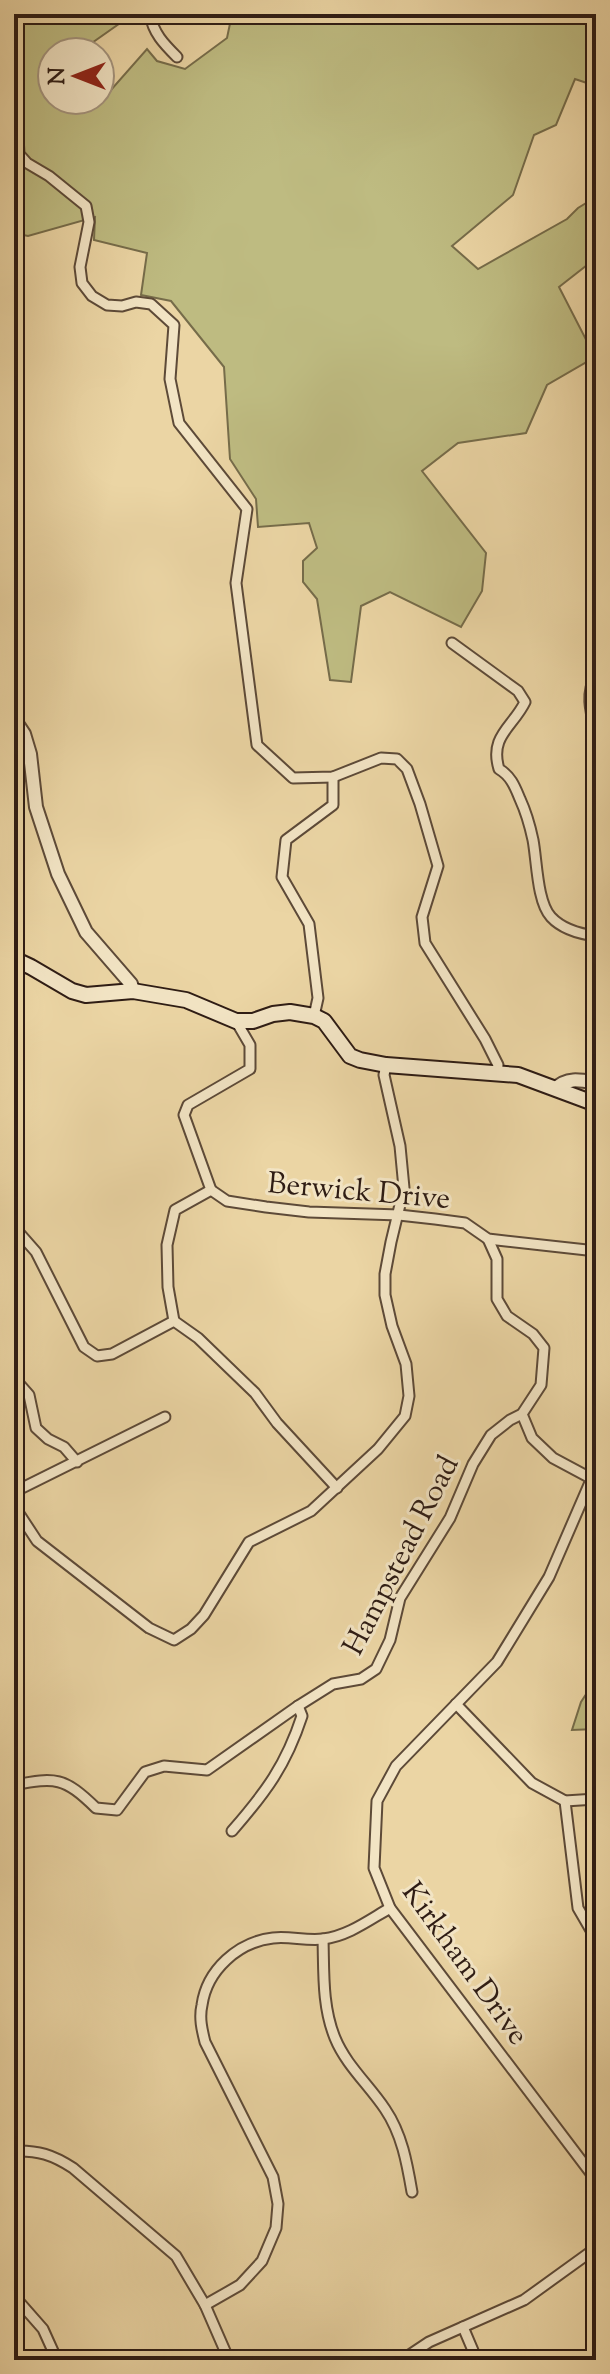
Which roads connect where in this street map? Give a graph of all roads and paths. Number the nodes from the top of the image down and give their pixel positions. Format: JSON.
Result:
{"nodes":[{"id":1,"x":150,"y":14,"type":"edge"},
{"id":2,"x":177,"y":57,"type":"dead end"},
{"id":3,"x":14,"y":116,"type":"edge"},
{"id":4,"x":596,"y":566,"type":"edge"},
{"id":5,"x":596,"y":598,"type":"edge"},
{"id":6,"x":452,"y":643,"type":"dead end"},
{"id":7,"x":596,"y":675,"type":"edge"},
{"id":8,"x":14,"y":719,"type":"edge"},
{"id":9,"x":596,"y":733,"type":"edge"},
{"id":10,"x":333,"y":777,"type":"junction"},
{"id":11,"x":596,"y":936,"type":"edge"},
{"id":12,"x":14,"y":959,"type":"edge"},
{"id":13,"x":119,"y":969,"type":"junction"},
{"id":14,"x":133,"y":991,"type":"junction"},
{"id":15,"x":108,"y":993,"type":"junction"},
{"id":16,"x":314,"y":1016,"type":"junction"},
{"id":17,"x":236,"y":1021,"type":"junction"},
{"id":18,"x":386,"y":1065,"type":"junction"},
{"id":19,"x":497,"y":1072,"type":"junction"},
{"id":20,"x":596,"y":1083,"type":"edge"},
{"id":21,"x":555,"y":1089,"type":"junction"},
{"id":22,"x":596,"y":1104,"type":"edge"},
{"id":23,"x":211,"y":1190,"type":"junction"},
{"id":24,"x":399,"y":1215,"type":"junction"},
{"id":25,"x":14,"y":1227,"type":"edge"},
{"id":26,"x":488,"y":1239,"type":"junction"},
{"id":27,"x":596,"y":1251,"type":"edge"},
{"id":28,"x":174,"y":1321,"type":"junction"},
{"id":29,"x":14,"y":1378,"type":"edge"},
{"id":30,"x":522,"y":1414,"type":"junction"},
{"id":31,"x":165,"y":1417,"type":"dead end"},
{"id":32,"x":77,"y":1462,"type":"junction"},
{"id":33,"x":594,"y":1481,"type":"edge"},
{"id":34,"x":337,"y":1488,"type":"junction"},
{"id":35,"x":14,"y":1492,"type":"edge"},
{"id":36,"x":14,"y":1506,"type":"edge"},
{"id":37,"x":456,"y":1704,"type":"junction"},
{"id":38,"x":298,"y":1706,"type":"junction"},
{"id":39,"x":14,"y":1785,"type":"edge"},
{"id":40,"x":596,"y":1799,"type":"edge"},
{"id":41,"x":565,"y":1801,"type":"junction"},
{"id":42,"x":232,"y":1831,"type":"dead end"},
{"id":43,"x":390,"y":1908,"type":"junction"},
{"id":44,"x":323,"y":1939,"type":"junction"},
{"id":45,"x":596,"y":1939,"type":"edge"},
{"id":46,"x":14,"y":2151,"type":"edge"},
{"id":47,"x":596,"y":2180,"type":"edge"},
{"id":48,"x":412,"y":2192,"type":"dead end"},
{"id":49,"x":596,"y":2248,"type":"edge"},
{"id":50,"x":14,"y":2296,"type":"edge"},
{"id":51,"x":205,"y":2305,"type":"junction"},
{"id":52,"x":463,"y":2327,"type":"junction"},
{"id":53,"x":57,"y":2360,"type":"edge"},
{"id":54,"x":229,"y":2360,"type":"edge"},
{"id":55,"x":402,"y":2360,"type":"edge"},
{"id":56,"x":477,"y":2360,"type":"edge"}],
"edges":[{"from":1,"to":2,"type":"street"},
{"from":3,"to":10,"type":"street"},
{"from":4,"to":5,"type":"street"},
{"from":6,"to":11,"type":"street"},
{"from":7,"to":9,"type":"street"},
{"from":8,"to":13,"type":"street"},
{"from":10,"to":16,"type":"street"},
{"from":10,"to":19,"type":"street"},
{"from":12,"to":15,"type":"main road"},
{"from":13,"to":14,"type":"street"},
{"from":13,"to":15,"type":"street"},
{"from":14,"to":15,"type":"main road"},
{"from":14,"to":17,"type":"main road"},
{"from":16,"to":17,"type":"main road"},
{"from":16,"to":18,"type":"main road"},
{"from":17,"to":23,"type":"street"},
{"from":18,"to":19,"type":"main road"},
{"from":18,"to":24,"type":"street"},
{"from":19,"to":21,"type":"main road"},
{"from":20,"to":21,"type":"street"},
{"from":21,"to":22,"type":"main road"},
{"from":23,"to":24,"type":"street","name":"Berwick Drive"},
{"from":23,"to":28,"type":"street"},
{"from":24,"to":26,"type":"street","name":"Berwick Drive"},
{"from":24,"to":34,"type":"street"},
{"from":25,"to":28,"type":"street"},
{"from":26,"to":27,"type":"street","name":"Berwick Drive"},
{"from":26,"to":30,"type":"street","name":"Hampstead Road"},
{"from":28,"to":34,"type":"street"},
{"from":29,"to":32,"type":"street"},
{"from":30,"to":33,"type":"street"},
{"from":30,"to":38,"type":"street","name":"Hampstead Road"},
{"from":31,"to":32,"type":"street"},
{"from":32,"to":35,"type":"street"},
{"from":33,"to":37,"type":"street","name":"Kirkham Drive"},
{"from":34,"to":36,"type":"street"},
{"from":37,"to":41,"type":"street"},
{"from":37,"to":43,"type":"street","name":"Kirkham Drive"},
{"from":38,"to":39,"type":"street","name":"Hampstead Road"},
{"from":38,"to":42,"type":"street"},
{"from":40,"to":41,"type":"street"},
{"from":41,"to":45,"type":"street"},
{"from":43,"to":44,"type":"street"},
{"from":43,"to":47,"type":"street","name":"Kirkham Drive"},
{"from":44,"to":48,"type":"street"},
{"from":44,"to":51,"type":"street"},
{"from":46,"to":51,"type":"street"},
{"from":49,"to":52,"type":"street"},
{"from":50,"to":53,"type":"street"},
{"from":51,"to":54,"type":"street"},
{"from":52,"to":55,"type":"street"},
{"from":52,"to":56,"type":"street"}]}
